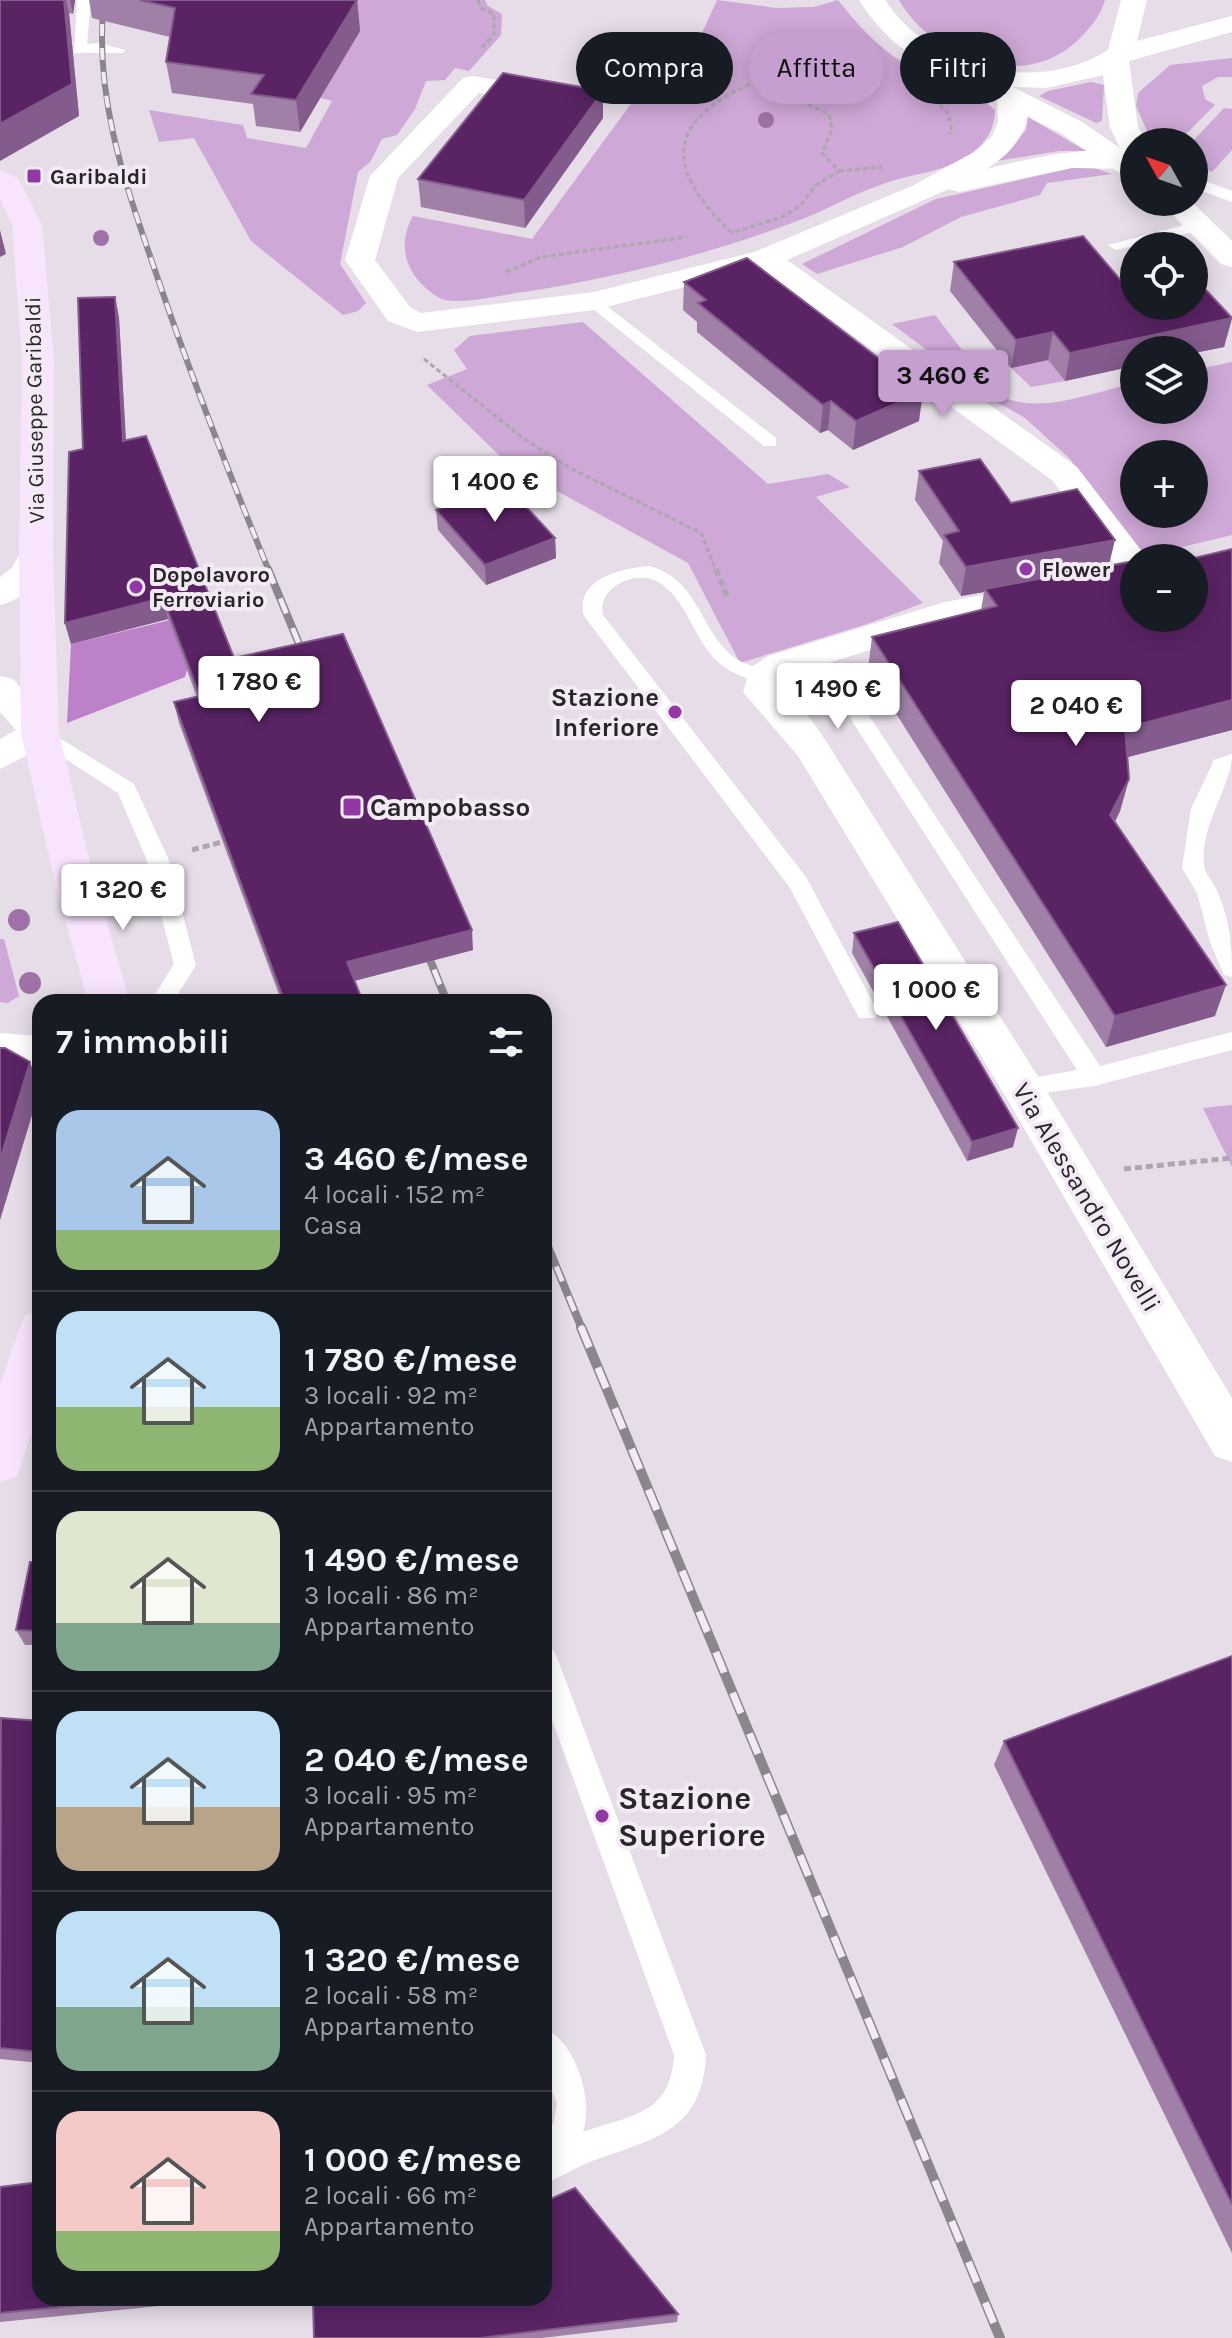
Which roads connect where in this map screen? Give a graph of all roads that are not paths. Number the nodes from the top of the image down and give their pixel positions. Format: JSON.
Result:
{"nodes":[{"id":1,"x":84,"y":0,"type":"edge"},
{"id":2,"x":872,"y":0,"type":"edge"},
{"id":3,"x":1134,"y":0,"type":"edge"},
{"id":4,"x":1232,"y":24,"type":"edge"},
{"id":5,"x":900,"y":33,"type":"edge"},
{"id":6,"x":118,"y":50,"type":"dead end"},
{"id":7,"x":1118,"y":57,"type":"junction"},
{"id":8,"x":1016,"y":77,"type":"edge"},
{"id":9,"x":1016,"y":100,"type":"edge"},
{"id":10,"x":576,"y":102,"type":"edge"},
{"id":11,"x":1011,"y":104,"type":"edge"},
{"id":12,"x":1124,"y":128,"type":"edge"},
{"id":13,"x":1120,"y":154,"type":"edge"},
{"id":14,"x":1120,"y":160,"type":"edge"},
{"id":15,"x":3,"y":184,"type":"edge"},
{"id":16,"x":1208,"y":188,"type":"edge"},
{"id":17,"x":922,"y":192,"type":"junction"},
{"id":18,"x":1232,"y":197,"type":"edge"},
{"id":19,"x":1190,"y":216,"type":"edge"},
{"id":20,"x":1200,"y":226,"type":"junction"},
{"id":21,"x":1116,"y":245,"type":"dead end"},
{"id":22,"x":765,"y":258,"type":"junction"},
{"id":23,"x":1232,"y":258,"type":"edge"},
{"id":24,"x":594,"y":301,"type":"junction"},
{"id":25,"x":770,"y":442,"type":"dead end"},
{"id":26,"x":1120,"y":547,"type":"edge"},
{"id":27,"x":36,"y":553,"type":"junction"},
{"id":28,"x":1120,"y":581,"type":"edge"},
{"id":29,"x":0,"y":594,"type":"edge"},
{"id":30,"x":763,"y":677,"type":"junction"},
{"id":31,"x":0,"y":688,"type":"edge"},
{"id":32,"x":855,"y":710,"type":"dead end"},
{"id":33,"x":40,"y":733,"type":"junction"},
{"id":34,"x":0,"y":756,"type":"edge"},
{"id":35,"x":1232,"y":761,"type":"edge"},
{"id":36,"x":1232,"y":969,"type":"edge"},
{"id":37,"x":107,"y":994,"type":"edge"},
{"id":38,"x":166,"y":994,"type":"edge"},
{"id":39,"x":867,"y":1012,"type":"dead end"},
{"id":40,"x":1232,"y":1041,"type":"edge"},
{"id":41,"x":0,"y":1049,"type":"edge"},
{"id":42,"x":32,"y":1051,"type":"edge"},
{"id":43,"x":1094,"y":1077,"type":"junction"},
{"id":44,"x":1022,"y":1087,"type":"junction"},
{"id":45,"x":32,"y":1356,"type":"edge"},
{"id":46,"x":1232,"y":1441,"type":"edge"},
{"id":47,"x":0,"y":1461,"type":"edge"},
{"id":48,"x":552,"y":1682,"type":"edge"},
{"id":49,"x":552,"y":2057,"type":"edge"},
{"id":50,"x":552,"y":2156,"type":"edge"},
{"id":51,"x":552,"y":2162,"type":"edge"}],
"edges":[{"from":1,"to":6,"type":"lane"},
{"from":2,"to":5,"type":"street"},
{"from":3,"to":7,"type":"street"},
{"from":4,"to":7,"type":"street"},
{"from":7,"to":8,"type":"street"},
{"from":7,"to":12,"type":"street"},
{"from":9,"to":13,"type":"street"},
{"from":10,"to":24,"type":"street"},
{"from":11,"to":17,"type":"street"},
{"from":14,"to":17,"type":"street"},
{"from":15,"to":27,"type":"main road","name":"Via Giuseppe Garibaldi"},
{"from":16,"to":18,"type":"lane"},
{"from":17,"to":22,"type":"street"},
{"from":19,"to":20,"type":"street"},
{"from":20,"to":21,"type":"lane"},
{"from":20,"to":23,"type":"street"},
{"from":22,"to":24,"type":"street"},
{"from":22,"to":26,"type":"street"},
{"from":24,"to":25,"type":"lane"},
{"from":27,"to":29,"type":"street","name":"Via Giuseppe Garibaldi"},
{"from":27,"to":33,"type":"main road","name":"Via Giuseppe Garibaldi"},
{"from":28,"to":30,"type":"street"},
{"from":30,"to":39,"type":"lane"},
{"from":30,"to":44,"type":"street","name":"Via Alessandro Novelli"},
{"from":31,"to":33,"type":"street"},
{"from":32,"to":43,"type":"lane"},
{"from":33,"to":34,"type":"street"},
{"from":33,"to":37,"type":"main road","name":"Via Giuseppe Garibaldi"},
{"from":33,"to":38,"type":"lane"},
{"from":35,"to":36,"type":"lane"},
{"from":40,"to":43,"type":"lane"},
{"from":41,"to":42,"type":"street"},
{"from":43,"to":44,"type":"lane"},
{"from":44,"to":46,"type":"street","name":"Via Alessandro Novelli"},
{"from":45,"to":47,"type":"main road"},
{"from":48,"to":51,"type":"lane"},
{"from":49,"to":50,"type":"lane"}]}
